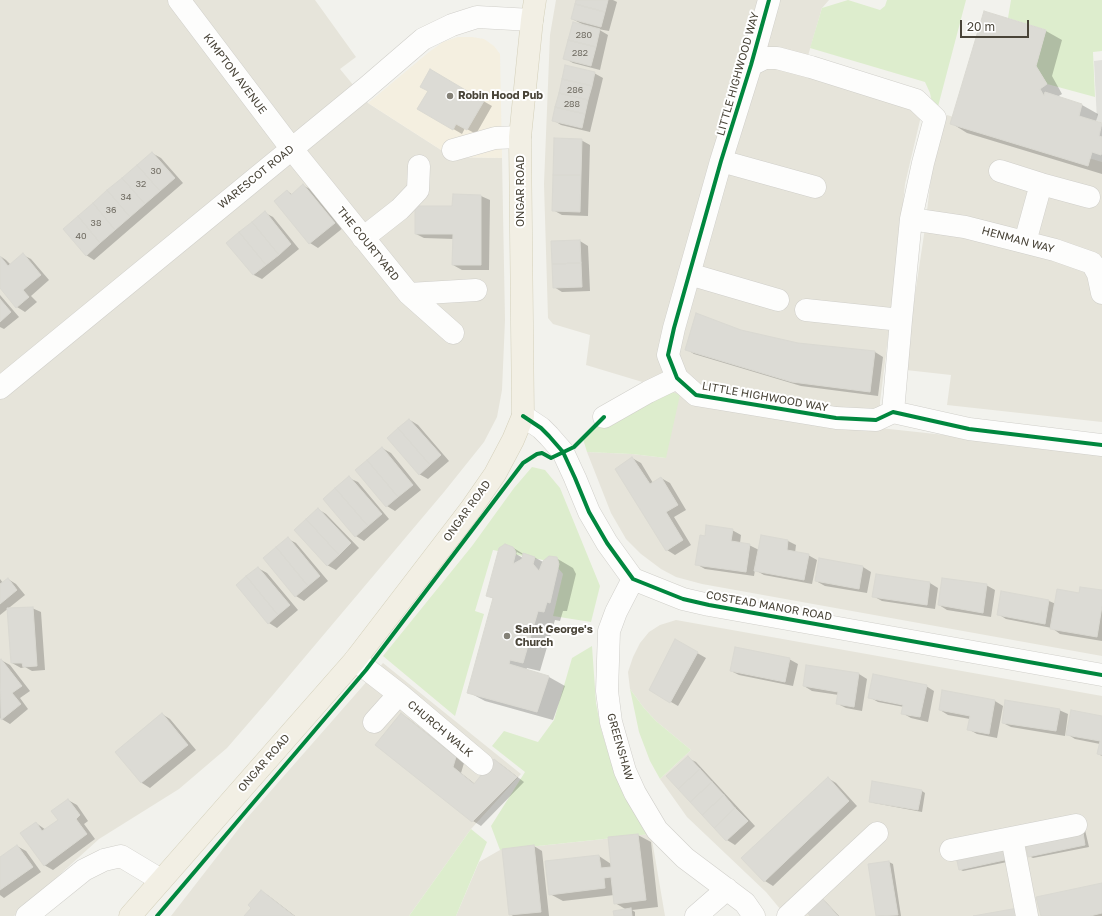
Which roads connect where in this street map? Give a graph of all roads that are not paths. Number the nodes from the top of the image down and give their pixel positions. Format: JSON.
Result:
{"nodes":[{"id":1,"x":179,"y":0,"type":"edge"},
{"id":2,"x":769,"y":0,"type":"edge"},
{"id":3,"x":473,"y":8,"type":"edge"},
{"id":4,"x":534,"y":10,"type":"edge"},
{"id":5,"x":752,"y":65,"type":"junction"},
{"id":6,"x":520,"y":137,"type":"junction"},
{"id":7,"x":291,"y":148,"type":"junction"},
{"id":8,"x":453,"y":150,"type":"dead end"},
{"id":9,"x":721,"y":161,"type":"junction"},
{"id":10,"x":419,"y":166,"type":"dead end"},
{"id":11,"x":1000,"y":172,"type":"dead end"},
{"id":12,"x":1042,"y":184,"type":"junction"},
{"id":13,"x":815,"y":187,"type":"dead end"},
{"id":14,"x":1089,"y":197,"type":"dead end"},
{"id":15,"x":912,"y":219,"type":"junction"},
{"id":16,"x":363,"y":238,"type":"junction"},
{"id":17,"x":1025,"y":242,"type":"junction"},
{"id":18,"x":1097,"y":258,"type":"edge"},
{"id":19,"x":688,"y":274,"type":"junction"},
{"id":20,"x":476,"y":290,"type":"dead end"},
{"id":21,"x":1102,"y":293,"type":"edge"},
{"id":22,"x":409,"y":294,"type":"junction"},
{"id":23,"x":778,"y":300,"type":"dead end"},
{"id":24,"x":806,"y":310,"type":"dead end"},
{"id":25,"x":901,"y":320,"type":"junction"},
{"id":26,"x":453,"y":333,"type":"dead end"},
{"id":27,"x":677,"y":378,"type":"junction"},
{"id":28,"x":0,"y":388,"type":"edge"},
{"id":29,"x":893,"y":412,"type":"junction"},
{"id":30,"x":523,"y":416,"type":"junction"},
{"id":31,"x":604,"y":417,"type":"dead end"},
{"id":32,"x":1102,"y":445,"type":"edge"},
{"id":33,"x":633,"y":580,"type":"junction"},
{"id":34,"x":355,"y":660,"type":"junction"},
{"id":35,"x":1102,"y":675,"type":"edge"},
{"id":36,"x":399,"y":694,"type":"junction"},
{"id":37,"x":374,"y":722,"type":"dead end"},
{"id":38,"x":482,"y":764,"type":"dead end"},
{"id":39,"x":1076,"y":825,"type":"dead end"},
{"id":40,"x":877,"y":833,"type":"dead end"},
{"id":41,"x":1012,"y":838,"type":"junction"},
{"id":42,"x":951,"y":850,"type":"dead end"},
{"id":43,"x":161,"y":880,"type":"junction"},
{"id":44,"x":727,"y":889,"type":"junction"},
{"id":45,"x":27,"y":916,"type":"edge"},
{"id":46,"x":130,"y":916,"type":"edge"},
{"id":47,"x":696,"y":916,"type":"edge"},
{"id":48,"x":754,"y":916,"type":"edge"},
{"id":49,"x":788,"y":916,"type":"edge"},
{"id":50,"x":1027,"y":916,"type":"edge"}],
"edges":[{"from":1,"to":7,"type":"street","name":"KIMPTON AVENUE"},
{"from":2,"to":5,"type":"street","name":"LITTLE HIGHWOOD WAY"},
{"from":3,"to":4,"type":"street","name":"WARESCOT ROAD"},
{"from":3,"to":7,"type":"street","name":"WARESCOT ROAD"},
{"from":4,"to":6,"type":"main road","name":"ONGAR ROAD"},
{"from":5,"to":9,"type":"street","name":"LITTLE HIGHWOOD WAY"},
{"from":5,"to":15,"type":"street","name":"LITTLE HIGHWOOD WAY"},
{"from":6,"to":8,"type":"street"},
{"from":6,"to":30,"type":"main road","name":"ONGAR ROAD"},
{"from":7,"to":16,"type":"street","name":"THE COURTYARD"},
{"from":7,"to":28,"type":"street","name":"WARESCOT ROAD"},
{"from":9,"to":13,"type":"street"},
{"from":9,"to":19,"type":"street","name":"LITTLE HIGHWOOD WAY"},
{"from":10,"to":16,"type":"street"},
{"from":11,"to":12,"type":"street"},
{"from":12,"to":14,"type":"street"},
{"from":12,"to":17,"type":"street"},
{"from":15,"to":17,"type":"street","name":"HENMAN WAY"},
{"from":15,"to":25,"type":"street","name":"LITTLE HIGHWOOD WAY"},
{"from":16,"to":22,"type":"street","name":"THE COURTYARD"},
{"from":17,"to":18,"type":"street","name":"HENMAN WAY"},
{"from":18,"to":21,"type":"street","name":"HENMAN WAY"},
{"from":19,"to":23,"type":"street"},
{"from":19,"to":27,"type":"street","name":"LITTLE HIGHWOOD WAY"},
{"from":20,"to":22,"type":"street"},
{"from":22,"to":26,"type":"street","name":"THE COURTYARD"},
{"from":24,"to":25,"type":"street"},
{"from":25,"to":29,"type":"street","name":"LITTLE HIGHWOOD WAY"},
{"from":27,"to":29,"type":"street","name":"LITTLE HIGHWOOD WAY"},
{"from":27,"to":31,"type":"street"},
{"from":29,"to":32,"type":"street"},
{"from":30,"to":33,"type":"street"},
{"from":30,"to":34,"type":"main road","name":"ONGAR ROAD"},
{"from":33,"to":35,"type":"street","name":"COSTEAD MANOR ROAD"},
{"from":33,"to":44,"type":"street","name":"GREENSHAW"},
{"from":34,"to":36,"type":"street","name":"CHURCH WALK"},
{"from":34,"to":43,"type":"main road","name":"ONGAR ROAD"},
{"from":36,"to":37,"type":"street","name":"CHURCH WALK"},
{"from":36,"to":38,"type":"street","name":"CHURCH WALK"},
{"from":39,"to":41,"type":"street"},
{"from":40,"to":49,"type":"street"},
{"from":41,"to":42,"type":"street"},
{"from":41,"to":50,"type":"street"},
{"from":43,"to":45,"type":"street"},
{"from":43,"to":46,"type":"main road","name":"ONGAR ROAD"},
{"from":44,"to":47,"type":"street"},
{"from":44,"to":48,"type":"street","name":"GREENSHAW"}]}
